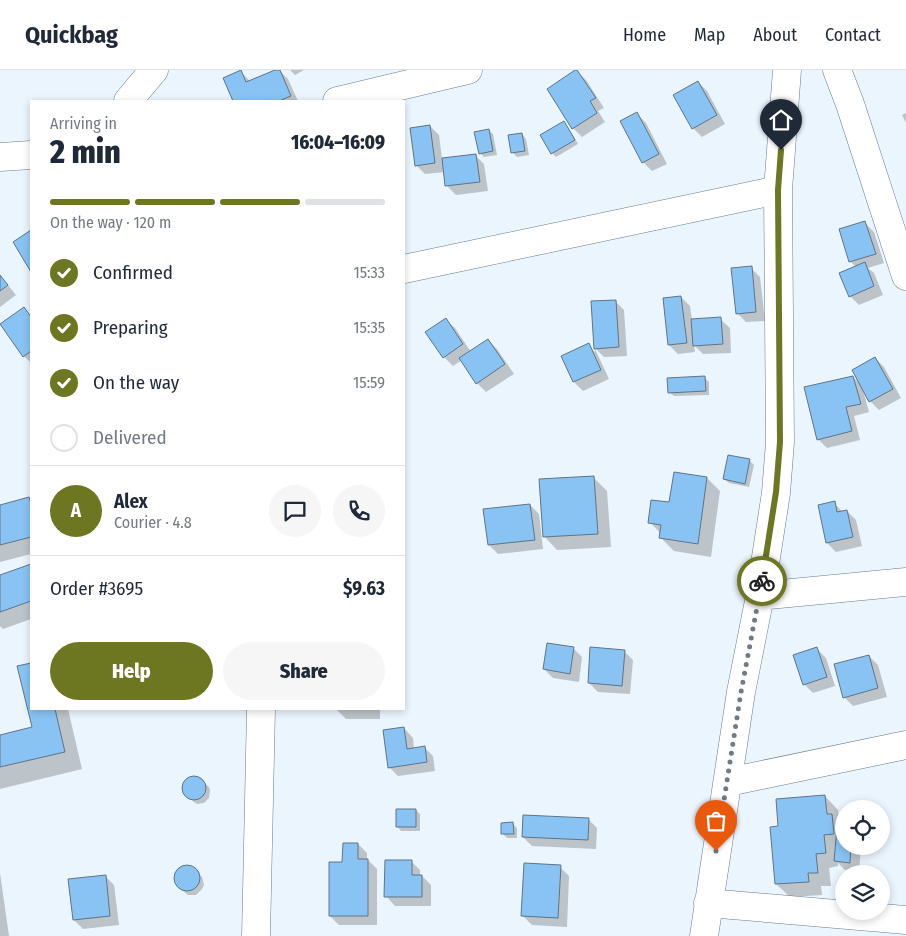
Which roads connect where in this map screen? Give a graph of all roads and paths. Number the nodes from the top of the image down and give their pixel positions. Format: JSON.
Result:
{"nodes":[{"id":1,"x":154,"y":70,"type":"edge"},
{"id":2,"x":468,"y":70,"type":"edge"},
{"id":3,"x":787,"y":70,"type":"edge"},
{"id":4,"x":837,"y":70,"type":"edge"},
{"id":5,"x":129,"y":100,"type":"edge"},
{"id":6,"x":341,"y":100,"type":"edge"},
{"id":7,"x":30,"y":155,"type":"edge"},
{"id":8,"x":0,"y":157,"type":"edge"},
{"id":9,"x":778,"y":190,"type":"junction"},
{"id":10,"x":405,"y":269,"type":"edge"},
{"id":11,"x":906,"y":276,"type":"edge"},
{"id":12,"x":906,"y":582,"type":"edge"},
{"id":13,"x":760,"y":596,"type":"junction"},
{"id":14,"x":261,"y":710,"type":"edge"},
{"id":15,"x":906,"y":746,"type":"edge"},
{"id":16,"x":728,"y":782,"type":"junction"},
{"id":17,"x":708,"y":903,"type":"junction"},
{"id":18,"x":906,"y":920,"type":"edge"},
{"id":19,"x":256,"y":936,"type":"edge"},
{"id":20,"x":704,"y":936,"type":"edge"}],
"edges":[{"from":1,"to":5,"type":"street"},
{"from":2,"to":6,"type":"street"},
{"from":3,"to":9,"type":"street"},
{"from":4,"to":11,"type":"street"},
{"from":7,"to":8,"type":"street"},
{"from":9,"to":10,"type":"street"},
{"from":9,"to":13,"type":"street"},
{"from":12,"to":13,"type":"street"},
{"from":13,"to":16,"type":"street"},
{"from":14,"to":19,"type":"street"},
{"from":15,"to":16,"type":"street"},
{"from":16,"to":17,"type":"street"},
{"from":17,"to":18,"type":"street"},
{"from":17,"to":20,"type":"street"}]}
